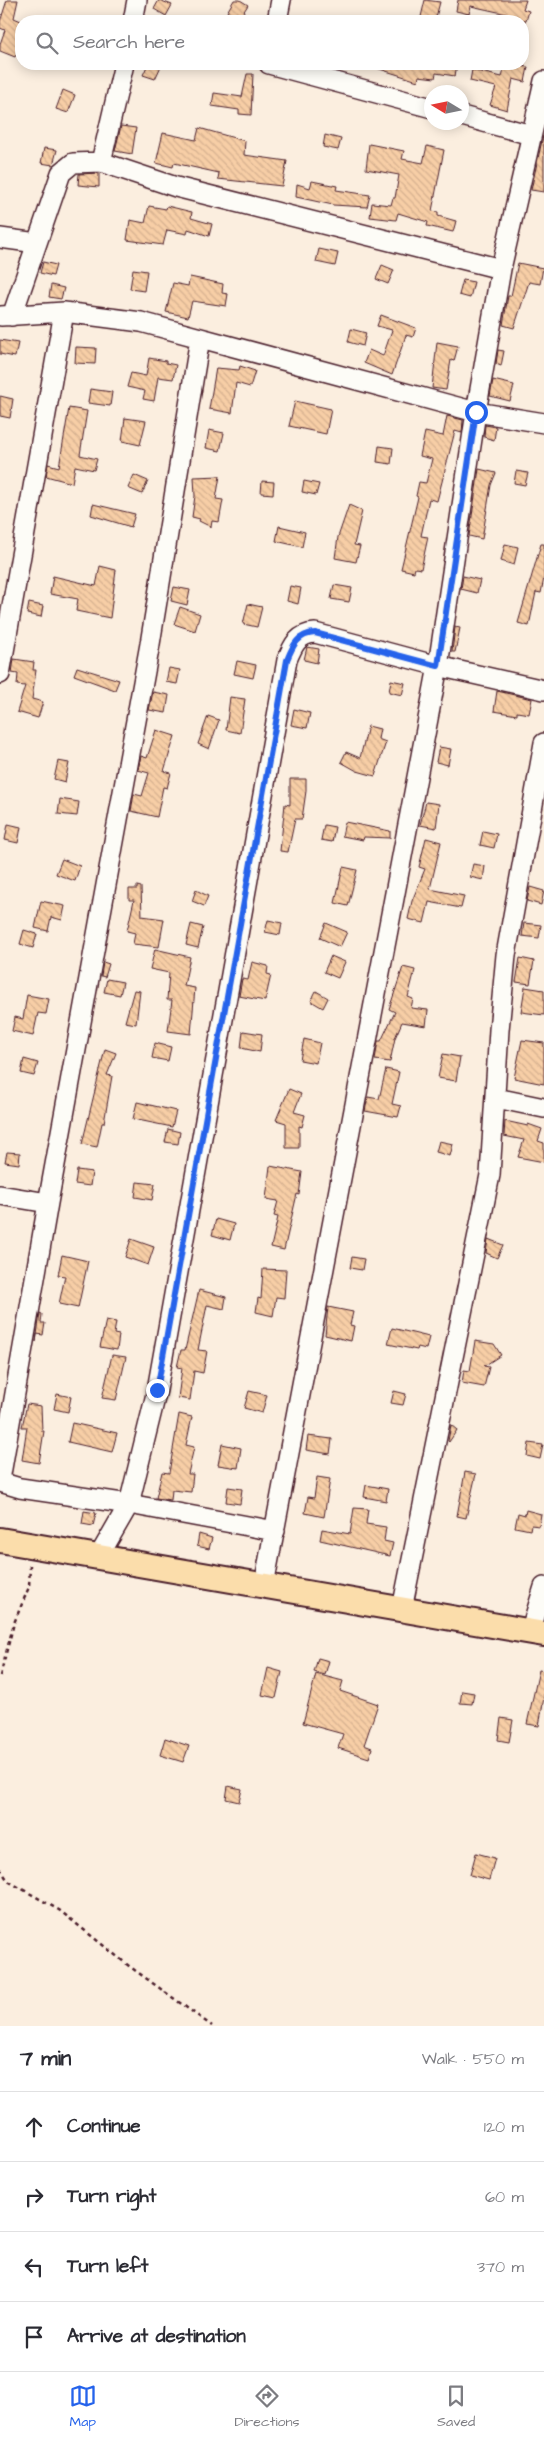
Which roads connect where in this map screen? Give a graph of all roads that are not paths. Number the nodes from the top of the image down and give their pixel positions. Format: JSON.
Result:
{"nodes":[{"id":1,"x":138,"y":0,"type":"edge"},
{"id":2,"x":281,"y":0,"type":"edge"},
{"id":3,"x":134,"y":15,"type":"edge"},
{"id":4,"x":279,"y":15,"type":"edge"},
{"id":5,"x":123,"y":70,"type":"edge"},
{"id":6,"x":292,"y":70,"type":"edge"},
{"id":7,"x":544,"y":81,"type":"edge"},
{"id":8,"x":424,"y":106,"type":"edge"},
{"id":9,"x":469,"y":118,"type":"edge"},
{"id":10,"x":531,"y":135,"type":"junction"},
{"id":11,"x":101,"y":162,"type":"junction"},
{"id":12,"x":0,"y":238,"type":"edge"},
{"id":13,"x":37,"y":243,"type":"junction"},
{"id":14,"x":501,"y":269,"type":"junction"},
{"id":15,"x":64,"y":312,"type":"junction"},
{"id":16,"x":6,"y":316,"type":"edge"},
{"id":17,"x":200,"y":338,"type":"junction"},
{"id":18,"x":476,"y":412,"type":"junction"},
{"id":19,"x":544,"y":423,"type":"edge"},
{"id":20,"x":438,"y":666,"type":"junction"},
{"id":21,"x":0,"y":674,"type":"edge"},
{"id":22,"x":544,"y":690,"type":"edge"},
{"id":23,"x":544,"y":743,"type":"edge"},
{"id":24,"x":496,"y":1098,"type":"junction"},
{"id":25,"x":544,"y":1108,"type":"edge"},
{"id":26,"x":0,"y":1195,"type":"edge"},
{"id":27,"x":48,"y":1203,"type":"junction"},
{"id":28,"x":0,"y":1481,"type":"edge"},
{"id":29,"x":129,"y":1504,"type":"junction"},
{"id":30,"x":274,"y":1531,"type":"junction"},
{"id":31,"x":0,"y":1540,"type":"edge"},
{"id":32,"x":99,"y":1556,"type":"junction"},
{"id":33,"x":264,"y":1585,"type":"junction"},
{"id":34,"x":544,"y":1587,"type":"edge"},
{"id":35,"x":402,"y":1609,"type":"junction"},
{"id":36,"x":537,"y":1633,"type":"edge"}],
"edges":[{"from":1,"to":3,"type":"street"},
{"from":2,"to":4,"type":"street"},
{"from":5,"to":11,"type":"street"},
{"from":6,"to":8,"type":"street"},
{"from":7,"to":10,"type":"street"},
{"from":9,"to":10,"type":"street"},
{"from":10,"to":14,"type":"street"},
{"from":11,"to":13,"type":"street"},
{"from":11,"to":14,"type":"street"},
{"from":12,"to":13,"type":"street"},
{"from":13,"to":16,"type":"street"},
{"from":14,"to":18,"type":"street"},
{"from":15,"to":16,"type":"street"},
{"from":15,"to":17,"type":"street"},
{"from":15,"to":21,"type":"street"},
{"from":17,"to":18,"type":"street"},
{"from":17,"to":27,"type":"street"},
{"from":18,"to":19,"type":"street"},
{"from":18,"to":20,"type":"street"},
{"from":20,"to":22,"type":"street"},
{"from":20,"to":29,"type":"street"},
{"from":20,"to":30,"type":"street"},
{"from":23,"to":24,"type":"street"},
{"from":24,"to":25,"type":"street"},
{"from":24,"to":35,"type":"street"},
{"from":26,"to":27,"type":"street"},
{"from":27,"to":28,"type":"street"},
{"from":28,"to":29,"type":"street"},
{"from":29,"to":30,"type":"street"},
{"from":29,"to":32,"type":"street"},
{"from":30,"to":33,"type":"street"},
{"from":31,"to":32,"type":"main road"},
{"from":32,"to":33,"type":"main road"},
{"from":33,"to":35,"type":"main road"},
{"from":34,"to":36,"type":"street"},
{"from":35,"to":36,"type":"main road"}]}
